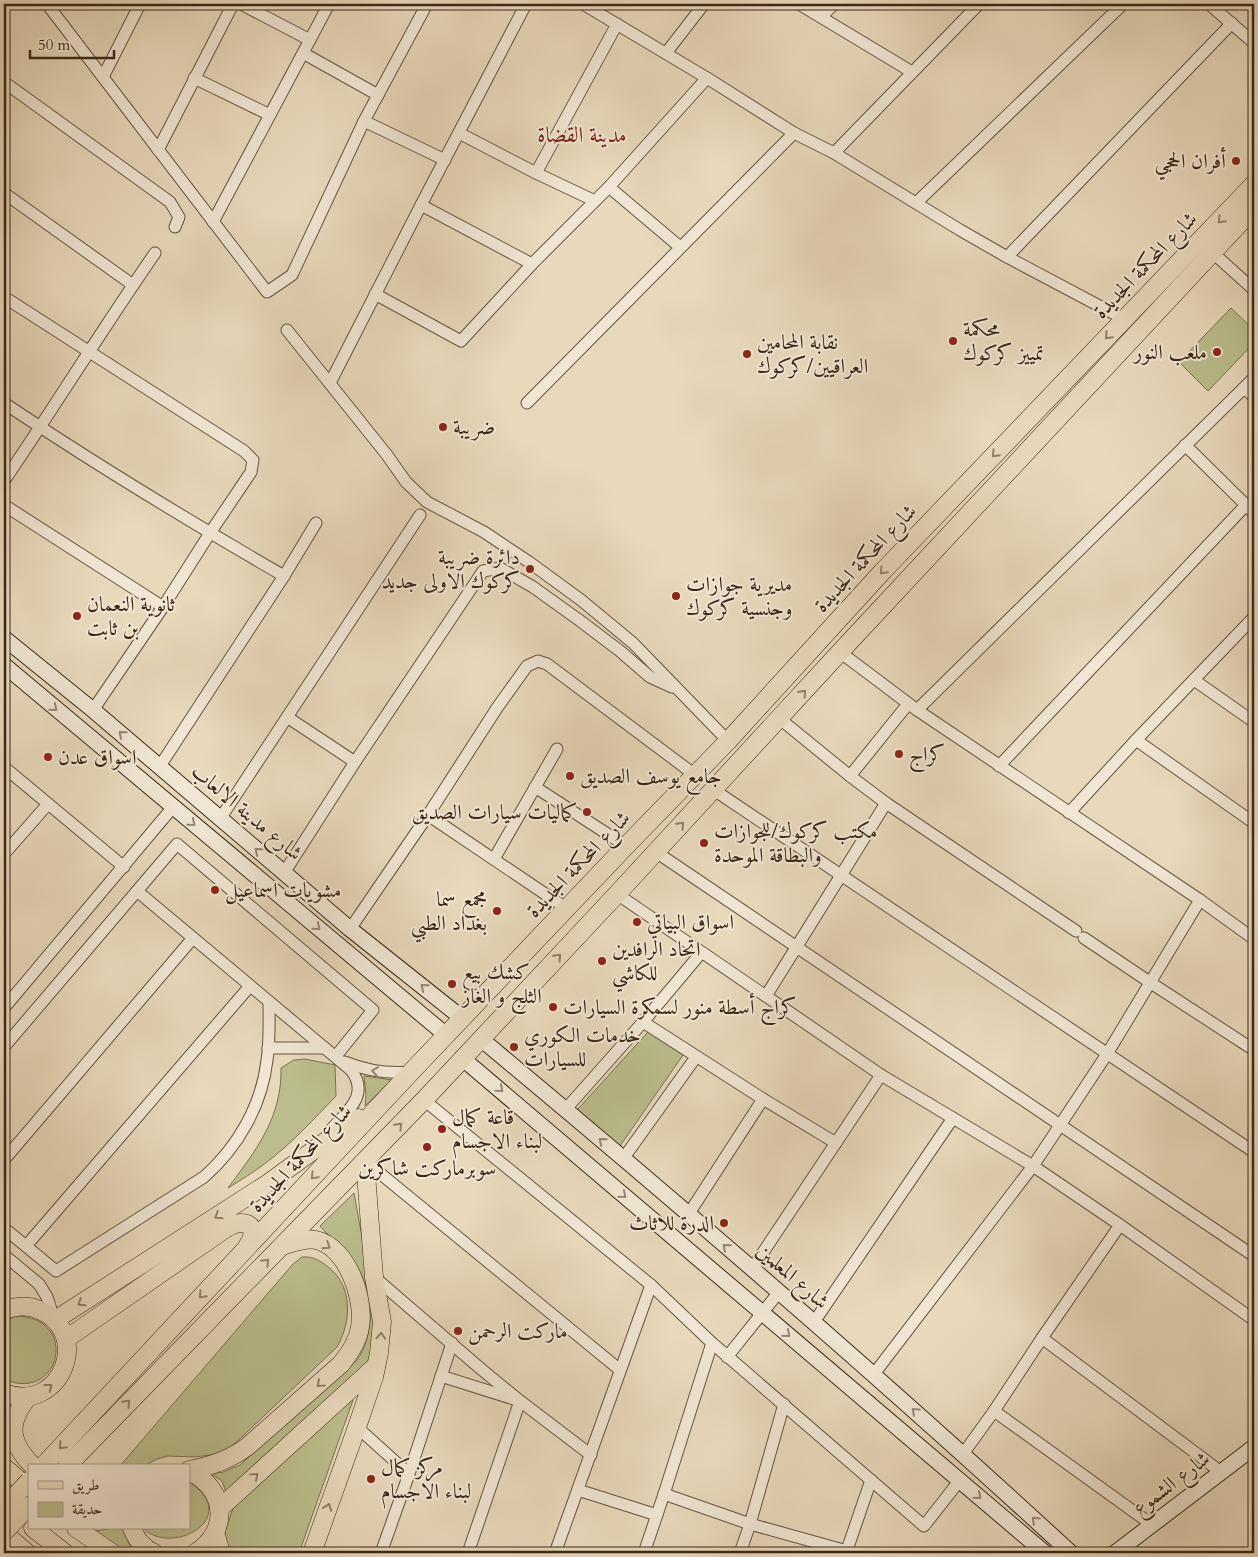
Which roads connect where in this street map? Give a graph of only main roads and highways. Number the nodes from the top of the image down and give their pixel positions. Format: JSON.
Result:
{"nodes":[{"id":1,"x":1254,"y":184,"type":"edge"},
{"id":2,"x":1254,"y":208,"type":"edge"},
{"id":3,"x":388,"y":1098,"type":"junction"},
{"id":4,"x":365,"y":1161,"type":"junction"},
{"id":5,"x":248,"y":1245,"type":"junction"},
{"id":6,"x":281,"y":1246,"type":"junction"},
{"id":7,"x":4,"y":1311,"type":"edge"},
{"id":8,"x":55,"y":1320,"type":"junction"},
{"id":9,"x":66,"y":1339,"type":"junction"},
{"id":10,"x":376,"y":1366,"type":"junction"},
{"id":11,"x":4,"y":1393,"type":"edge"},
{"id":12,"x":28,"y":1397,"type":"junction"},
{"id":13,"x":87,"y":1432,"type":"junction"},
{"id":14,"x":32,"y":1464,"type":"edge"},
{"id":15,"x":46,"y":1464,"type":"edge"},
{"id":16,"x":68,"y":1464,"type":"edge"},
{"id":17,"x":4,"y":1467,"type":"edge"},
{"id":18,"x":190,"y":1471,"type":"edge"},
{"id":19,"x":190,"y":1472,"type":"edge"},
{"id":20,"x":28,"y":1482,"type":"edge"},
{"id":21,"x":28,"y":1488,"type":"edge"},
{"id":22,"x":4,"y":1503,"type":"edge"},
{"id":23,"x":28,"y":1507,"type":"edge"},
{"id":24,"x":4,"y":1508,"type":"edge"},
{"id":25,"x":219,"y":1508,"type":"junction"},
{"id":26,"x":28,"y":1523,"type":"edge"},
{"id":27,"x":36,"y":1530,"type":"edge"},
{"id":28,"x":79,"y":1530,"type":"edge"},
{"id":29,"x":133,"y":1530,"type":"edge"},
{"id":30,"x":4,"y":1532,"type":"edge"},
{"id":31,"x":216,"y":1532,"type":"junction"},
{"id":32,"x":27,"y":1553,"type":"edge"},
{"id":33,"x":65,"y":1553,"type":"edge"},
{"id":34,"x":112,"y":1553,"type":"edge"},
{"id":35,"x":154,"y":1553,"type":"edge"},
{"id":36,"x":195,"y":1553,"type":"edge"},
{"id":37,"x":221,"y":1553,"type":"edge"},
{"id":38,"x":312,"y":1553,"type":"edge"}],
"edges":[{"from":1,"to":3,"type":"main road","name":"شارع المحكمة الجديدة","one_way":true},
{"from":4,"to":2,"type":"main road","name":"شارع المحكمة الجديدة","one_way":true},
{"from":3,"to":5,"type":"main road","name":"شارع المحكمة الجديدة","one_way":true},
{"from":3,"to":8,"type":"main road","one_way":true},
{"from":4,"to":6,"type":"main road","name":"شارع المحكمة الجديدة"},
{"from":10,"to":4,"type":"main road","one_way":true},
{"from":5,"to":9,"type":"main road"},
{"from":5,"to":13,"type":"main road","name":"شارع المحكمة الجديدة","one_way":true},
{"from":13,"to":6,"type":"main road","name":"شارع المحكمة الجديدة","one_way":true},
{"from":6,"to":18,"type":"main road","one_way":true},
{"from":7,"to":8,"type":"main road"},
{"from":8,"to":9,"type":"main road"},
{"from":12,"to":9,"type":"main road","one_way":true},
{"from":25,"to":10,"type":"main road","one_way":true},
{"from":38,"to":10,"type":"main road","one_way":true},
{"from":11,"to":12,"type":"main road"},
{"from":12,"to":14,"type":"main road"},
{"from":13,"to":15,"type":"main road","one_way":true},
{"from":13,"to":16,"type":"main road"},
{"from":17,"to":21,"type":"main road"},
{"from":19,"to":25,"type":"main road"},
{"from":20,"to":24,"type":"main road","bridge":true},
{"from":22,"to":26,"type":"main road"},
{"from":23,"to":30,"type":"main road","bridge":true},
{"from":25,"to":31,"type":"main road"},
{"from":27,"to":33,"type":"main road"},
{"from":28,"to":34,"type":"main road"},
{"from":29,"to":35,"type":"main road"},
{"from":30,"to":32,"type":"main road"},
{"from":31,"to":36,"type":"main road"},
{"from":31,"to":37,"type":"main road"}]}
